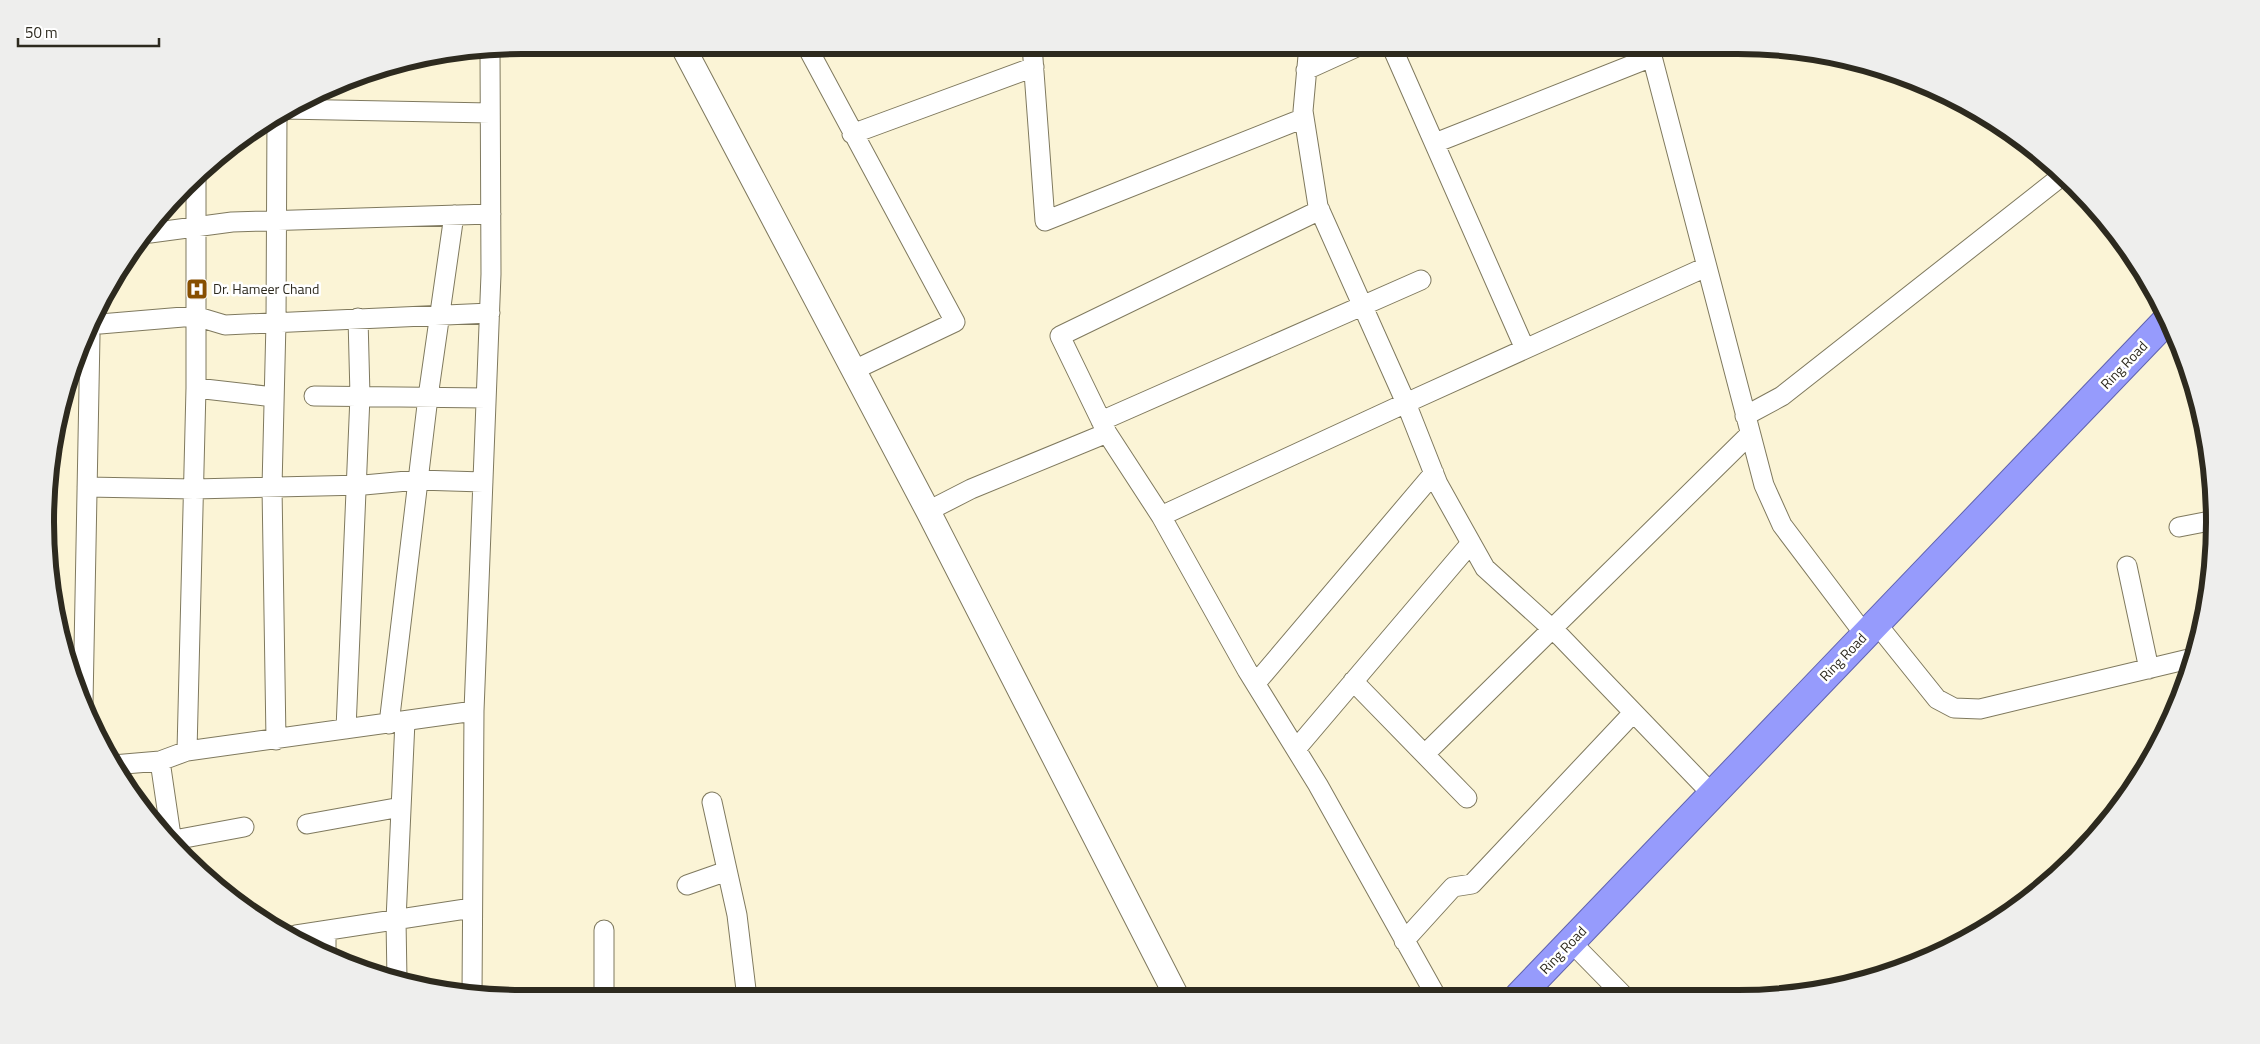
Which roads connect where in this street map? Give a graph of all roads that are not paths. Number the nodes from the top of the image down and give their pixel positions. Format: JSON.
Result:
{"nodes":[{"id":1,"x":687,"y":54,"type":"edge"},
{"id":2,"x":811,"y":54,"type":"edge"},
{"id":3,"x":1033,"y":54,"type":"edge"},
{"id":4,"x":1308,"y":54,"type":"edge"},
{"id":5,"x":1341,"y":54,"type":"edge"},
{"id":6,"x":1394,"y":54,"type":"edge"},
{"id":7,"x":1643,"y":54,"type":"edge"},
{"id":8,"x":1651,"y":54,"type":"edge"},
{"id":9,"x":490,"y":55,"type":"edge"},
{"id":10,"x":1034,"y":67,"type":"junction"},
{"id":11,"x":1306,"y":70,"type":"junction"},
{"id":12,"x":301,"y":109,"type":"edge"},
{"id":13,"x":490,"y":113,"type":"junction"},
{"id":14,"x":1304,"y":118,"type":"junction"},
{"id":15,"x":277,"y":123,"type":"edge"},
{"id":16,"x":852,"y":134,"type":"junction"},
{"id":17,"x":1434,"y":143,"type":"junction"},
{"id":18,"x":2057,"y":180,"type":"edge"},
{"id":19,"x":196,"y":186,"type":"edge"},
{"id":20,"x":1320,"y":210,"type":"junction"},
{"id":21,"x":491,"y":214,"type":"junction"},
{"id":22,"x":454,"y":215,"type":"junction"},
{"id":23,"x":276,"y":220,"type":"junction"},
{"id":24,"x":196,"y":228,"type":"junction"},
{"id":25,"x":158,"y":229,"type":"edge"},
{"id":26,"x":1706,"y":267,"type":"junction"},
{"id":27,"x":1421,"y":280,"type":"dead end"},
{"id":28,"x":1363,"y":306,"type":"junction"},
{"id":29,"x":490,"y":312,"type":"junction"},
{"id":30,"x":440,"y":315,"type":"junction"},
{"id":31,"x":196,"y":316,"type":"junction"},
{"id":32,"x":358,"y":318,"type":"junction"},
{"id":33,"x":276,"y":322,"type":"junction"},
{"id":34,"x":99,"y":323,"type":"edge"},
{"id":35,"x":2163,"y":325,"type":"edge"},
{"id":36,"x":90,"y":341,"type":"edge"},
{"id":37,"x":1525,"y":349,"type":"junction"},
{"id":38,"x":854,"y":370,"type":"junction"},
{"id":39,"x":196,"y":388,"type":"junction"},
{"id":40,"x":314,"y":396,"type":"dead end"},
{"id":41,"x":360,"y":396,"type":"junction"},
{"id":42,"x":274,"y":397,"type":"junction"},
{"id":43,"x":428,"y":397,"type":"junction"},
{"id":44,"x":486,"y":398,"type":"junction"},
{"id":45,"x":1406,"y":403,"type":"junction"},
{"id":46,"x":1748,"y":425,"type":"junction"},
{"id":47,"x":1104,"y":427,"type":"junction"},
{"id":48,"x":1434,"y":473,"type":"junction"},
{"id":49,"x":418,"y":480,"type":"junction"},
{"id":50,"x":483,"y":482,"type":"junction"},
{"id":51,"x":356,"y":485,"type":"junction"},
{"id":52,"x":272,"y":486,"type":"junction"},
{"id":53,"x":87,"y":487,"type":"junction"},
{"id":54,"x":194,"y":488,"type":"junction"},
{"id":55,"x":928,"y":511,"type":"junction"},
{"id":56,"x":1162,"y":516,"type":"junction"},
{"id":57,"x":2206,"y":522,"type":"edge"},
{"id":58,"x":2179,"y":527,"type":"dead end"},
{"id":59,"x":1471,"y":543,"type":"junction"},
{"id":60,"x":2127,"y":566,"type":"dead end"},
{"id":61,"x":1552,"y":628,"type":"junction"},
{"id":62,"x":1870,"y":629,"type":"junction"},
{"id":63,"x":2185,"y":660,"type":"edge"},
{"id":64,"x":2149,"y":669,"type":"junction"},
{"id":65,"x":1353,"y":681,"type":"junction"},
{"id":66,"x":1256,"y":683,"type":"junction"},
{"id":67,"x":83,"y":685,"type":"edge"},
{"id":68,"x":474,"y":711,"type":"junction"},
{"id":69,"x":1634,"y":713,"type":"junction"},
{"id":70,"x":397,"y":723,"type":"junction"},
{"id":71,"x":346,"y":729,"type":"junction"},
{"id":72,"x":276,"y":740,"type":"junction"},
{"id":73,"x":1296,"y":749,"type":"junction"},
{"id":74,"x":187,"y":751,"type":"junction"},
{"id":75,"x":1426,"y":753,"type":"junction"},
{"id":76,"x":160,"y":761,"type":"junction"},
{"id":77,"x":121,"y":764,"type":"edge"},
{"id":78,"x":1712,"y":794,"type":"junction"},
{"id":79,"x":1467,"y":798,"type":"dead end"},
{"id":80,"x":712,"y":802,"type":"dead end"},
{"id":81,"x":401,"y":806,"type":"junction"},
{"id":82,"x":307,"y":824,"type":"dead end"},
{"id":83,"x":244,"y":827,"type":"dead end"},
{"id":84,"x":170,"y":831,"type":"edge"},
{"id":85,"x":178,"y":839,"type":"edge"},
{"id":86,"x":727,"y":871,"type":"junction"},
{"id":87,"x":687,"y":885,"type":"dead end"},
{"id":88,"x":472,"y":908,"type":"junction"},
{"id":89,"x":396,"y":920,"type":"junction"},
{"id":90,"x":604,"y":930,"type":"dead end"},
{"id":91,"x":326,"y":931,"type":"junction"},
{"id":92,"x":300,"y":934,"type":"edge"},
{"id":93,"x":1404,"y":941,"type":"junction"},
{"id":94,"x":1571,"y":942,"type":"junction"},
{"id":95,"x":326,"y":947,"type":"edge"},
{"id":96,"x":397,"y":973,"type":"edge"},
{"id":97,"x":472,"y":987,"type":"edge"},
{"id":98,"x":604,"y":990,"type":"edge"},
{"id":99,"x":746,"y":990,"type":"edge"},
{"id":100,"x":1173,"y":990,"type":"edge"},
{"id":101,"x":1433,"y":990,"type":"edge"},
{"id":102,"x":1525,"y":990,"type":"edge"},
{"id":103,"x":1617,"y":990,"type":"edge"}],
"edges":[{"from":1,"to":38,"type":"street"},
{"from":2,"to":16,"type":"street"},
{"from":3,"to":10,"type":"street"},
{"from":4,"to":11,"type":"street"},
{"from":5,"to":11,"type":"street"},
{"from":6,"to":17,"type":"street"},
{"from":7,"to":17,"type":"street"},
{"from":8,"to":26,"type":"street"},
{"from":9,"to":13,"type":"street"},
{"from":10,"to":14,"type":"street"},
{"from":10,"to":16,"type":"street"},
{"from":11,"to":14,"type":"street"},
{"from":12,"to":13,"type":"street"},
{"from":13,"to":21,"type":"street"},
{"from":14,"to":20,"type":"street"},
{"from":15,"to":23,"type":"street"},
{"from":16,"to":38,"type":"street"},
{"from":17,"to":37,"type":"street"},
{"from":18,"to":46,"type":"street"},
{"from":19,"to":24,"type":"street"},
{"from":20,"to":28,"type":"street"},
{"from":20,"to":47,"type":"street"},
{"from":21,"to":22,"type":"street"},
{"from":21,"to":29,"type":"street"},
{"from":22,"to":23,"type":"street"},
{"from":22,"to":30,"type":"street"},
{"from":23,"to":24,"type":"street"},
{"from":23,"to":33,"type":"street"},
{"from":24,"to":25,"type":"street"},
{"from":24,"to":31,"type":"street"},
{"from":26,"to":37,"type":"street"},
{"from":26,"to":46,"type":"street"},
{"from":27,"to":28,"type":"street"},
{"from":28,"to":45,"type":"street"},
{"from":28,"to":47,"type":"street"},
{"from":29,"to":30,"type":"street"},
{"from":29,"to":44,"type":"street"},
{"from":30,"to":32,"type":"street"},
{"from":30,"to":43,"type":"street"},
{"from":31,"to":33,"type":"street"},
{"from":31,"to":34,"type":"street"},
{"from":31,"to":39,"type":"street"},
{"from":32,"to":33,"type":"street"},
{"from":32,"to":41,"type":"street"},
{"from":33,"to":42,"type":"street"},
{"from":35,"to":62,"type":"highway","name":"Ring Road"},
{"from":36,"to":53,"type":"street"},
{"from":37,"to":45,"type":"street"},
{"from":38,"to":55,"type":"street"},
{"from":39,"to":42,"type":"street"},
{"from":39,"to":54,"type":"street"},
{"from":40,"to":41,"type":"street"},
{"from":41,"to":43,"type":"street"},
{"from":41,"to":51,"type":"street"},
{"from":42,"to":52,"type":"street"},
{"from":43,"to":44,"type":"street"},
{"from":43,"to":49,"type":"street"},
{"from":44,"to":50,"type":"street"},
{"from":45,"to":48,"type":"street"},
{"from":45,"to":56,"type":"street"},
{"from":46,"to":61,"type":"street"},
{"from":46,"to":62,"type":"street"},
{"from":47,"to":55,"type":"street"},
{"from":47,"to":56,"type":"street"},
{"from":48,"to":59,"type":"street"},
{"from":48,"to":66,"type":"street"},
{"from":49,"to":50,"type":"street"},
{"from":49,"to":51,"type":"street"},
{"from":49,"to":70,"type":"street"},
{"from":50,"to":68,"type":"street"},
{"from":51,"to":52,"type":"street"},
{"from":51,"to":71,"type":"street"},
{"from":52,"to":54,"type":"street"},
{"from":52,"to":72,"type":"street"},
{"from":53,"to":54,"type":"street"},
{"from":53,"to":67,"type":"street"},
{"from":54,"to":74,"type":"street"},
{"from":55,"to":100,"type":"street"},
{"from":56,"to":66,"type":"street"},
{"from":57,"to":58,"type":"street"},
{"from":59,"to":61,"type":"street"},
{"from":59,"to":65,"type":"street"},
{"from":60,"to":64,"type":"street"},
{"from":61,"to":69,"type":"street"},
{"from":61,"to":75,"type":"street"},
{"from":62,"to":64,"type":"street"},
{"from":62,"to":78,"type":"highway","name":"Ring Road"},
{"from":63,"to":64,"type":"street"},
{"from":65,"to":73,"type":"street"},
{"from":65,"to":75,"type":"street"},
{"from":66,"to":73,"type":"street"},
{"from":68,"to":70,"type":"street"},
{"from":68,"to":88,"type":"street"},
{"from":69,"to":78,"type":"street"},
{"from":69,"to":93,"type":"street"},
{"from":70,"to":71,"type":"street"},
{"from":70,"to":81,"type":"street"},
{"from":71,"to":72,"type":"street"},
{"from":72,"to":74,"type":"street"},
{"from":73,"to":93,"type":"street"},
{"from":74,"to":76,"type":"street"},
{"from":75,"to":79,"type":"street"},
{"from":76,"to":77,"type":"street"},
{"from":76,"to":84,"type":"street"},
{"from":78,"to":94,"type":"highway","name":"Ring Road"},
{"from":80,"to":86,"type":"street"},
{"from":81,"to":82,"type":"street"},
{"from":81,"to":89,"type":"street"},
{"from":83,"to":85,"type":"street"},
{"from":86,"to":87,"type":"street"},
{"from":86,"to":99,"type":"street"},
{"from":88,"to":89,"type":"street"},
{"from":88,"to":97,"type":"street"},
{"from":89,"to":91,"type":"street"},
{"from":89,"to":96,"type":"street"},
{"from":90,"to":98,"type":"street"},
{"from":91,"to":92,"type":"street"},
{"from":91,"to":95,"type":"street"},
{"from":93,"to":101,"type":"street"},
{"from":94,"to":102,"type":"highway","name":"Ring Road"},
{"from":94,"to":103,"type":"street"}]}
